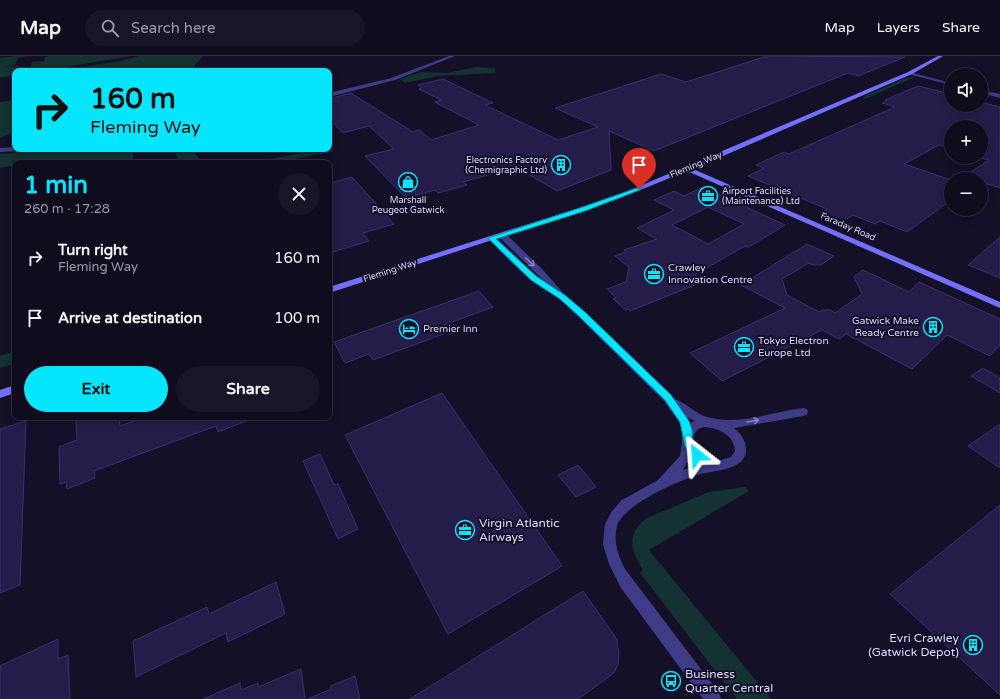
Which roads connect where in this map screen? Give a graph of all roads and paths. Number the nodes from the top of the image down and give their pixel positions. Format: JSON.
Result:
{"nodes":[{"id":1,"x":452,"y":56,"type":"edge"},
{"id":2,"x":941,"y":56,"type":"edge"},
{"id":3,"x":910,"y":73,"type":"junction"},
{"id":4,"x":944,"y":82,"type":"edge"},
{"id":5,"x":988,"y":93,"type":"edge"},
{"id":6,"x":332,"y":94,"type":"edge"},
{"id":7,"x":1000,"y":96,"type":"edge"},
{"id":8,"x":12,"y":149,"type":"edge"},
{"id":9,"x":0,"y":150,"type":"edge"},
{"id":10,"x":688,"y":169,"type":"junction"},
{"id":11,"x":502,"y":235,"type":"junction"},
{"id":12,"x":492,"y":238,"type":"junction"},
{"id":13,"x":332,"y":289,"type":"edge"},
{"id":14,"x":563,"y":298,"type":"junction"},
{"id":15,"x":1000,"y":305,"type":"edge"},
{"id":16,"x":12,"y":391,"type":"edge"},
{"id":17,"x":0,"y":394,"type":"edge"},
{"id":18,"x":668,"y":398,"type":"junction"},
{"id":19,"x":803,"y":412,"type":"dead end"},
{"id":20,"x":715,"y":424,"type":"junction"},
{"id":21,"x":688,"y":439,"type":"junction"},
{"id":22,"x":721,"y":464,"type":"junction"},
{"id":23,"x":660,"y":485,"type":"junction"},
{"id":24,"x":713,"y":699,"type":"edge"}],
"edges":[{"from":1,"to":6,"type":"street"},
{"from":2,"to":3,"type":"street","name":"Fleming Way"},
{"from":3,"to":4,"type":"street"},
{"from":3,"to":10,"type":"street","name":"Fleming Way"},
{"from":5,"to":7,"type":"street"},
{"from":8,"to":9,"type":"street"},
{"from":10,"to":11,"type":"street","name":"Fleming Way"},
{"from":10,"to":15,"type":"street","name":"Faraday Road"},
{"from":11,"to":12,"type":"street","name":"Fleming Way"},
{"from":11,"to":14,"type":"street","one_way":true},
{"from":12,"to":13,"type":"street","name":"Fleming Way"},
{"from":12,"to":14,"type":"street"},
{"from":14,"to":18,"type":"street"},
{"from":16,"to":17,"type":"street"},
{"from":18,"to":20,"type":"street"},
{"from":18,"to":21,"type":"street"},
{"from":20,"to":19,"type":"street","one_way":true},
{"from":20,"to":21,"type":"street"},
{"from":20,"to":22,"type":"street"},
{"from":21,"to":22,"type":"street"},
{"from":21,"to":23,"type":"street"},
{"from":22,"to":23,"type":"street"},
{"from":23,"to":24,"type":"street"}]}
